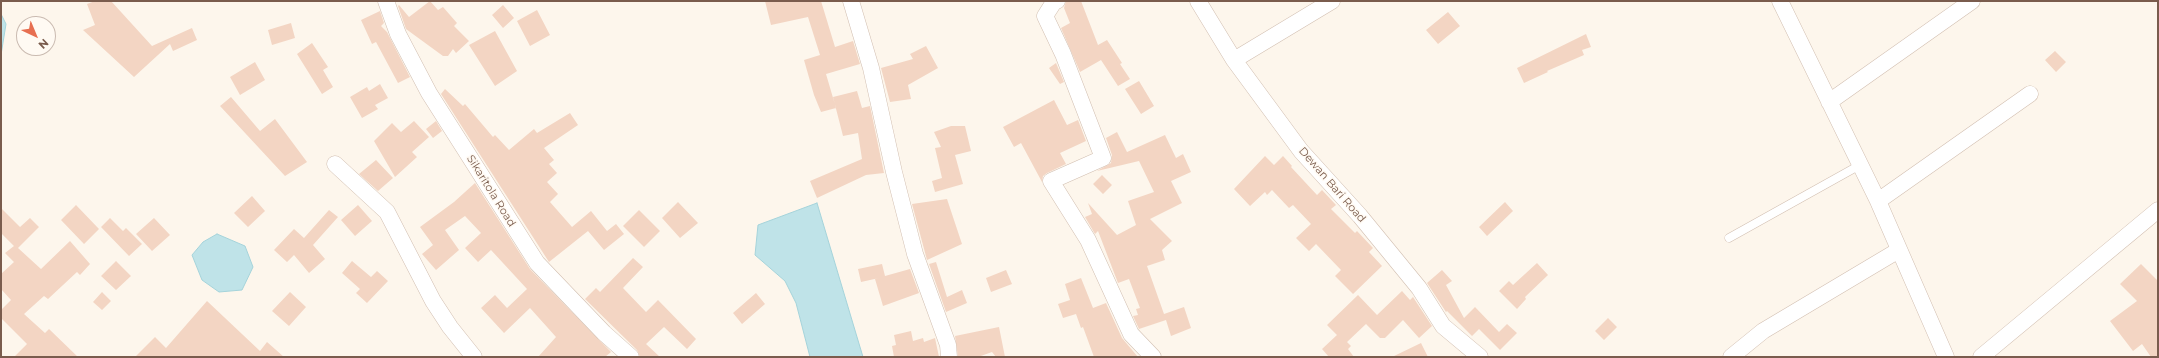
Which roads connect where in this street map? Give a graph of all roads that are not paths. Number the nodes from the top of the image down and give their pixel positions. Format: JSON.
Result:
{"nodes":[{"id":1,"x":386,"y":1,"type":"edge"},
{"id":2,"x":851,"y":1,"type":"edge"},
{"id":3,"x":1057,"y":1,"type":"edge"},
{"id":4,"x":1198,"y":1,"type":"edge"},
{"id":5,"x":1332,"y":1,"type":"edge"},
{"id":6,"x":1780,"y":1,"type":"edge"},
{"id":7,"x":1972,"y":1,"type":"edge"},
{"id":8,"x":1234,"y":60,"type":"junction"},
{"id":9,"x":2030,"y":94,"type":"dead end"},
{"id":10,"x":1829,"y":102,"type":"junction"},
{"id":11,"x":334,"y":164,"type":"dead end"},
{"id":12,"x":1860,"y":165,"type":"junction"},
{"id":13,"x":1878,"y":201,"type":"junction"},
{"id":14,"x":2158,"y":210,"type":"edge"},
{"id":15,"x":1729,"y":238,"type":"dead end"},
{"id":16,"x":1899,"y":250,"type":"junction"},
{"id":17,"x":474,"y":357,"type":"edge"},
{"id":18,"x":631,"y":357,"type":"edge"},
{"id":19,"x":949,"y":357,"type":"edge"},
{"id":20,"x":1153,"y":357,"type":"edge"},
{"id":21,"x":1480,"y":357,"type":"edge"},
{"id":22,"x":1731,"y":357,"type":"edge"},
{"id":23,"x":1946,"y":357,"type":"edge"},
{"id":24,"x":1981,"y":357,"type":"edge"}],
"edges":[{"from":1,"to":18,"type":"street","name":"Sikaritola Road"},
{"from":2,"to":19,"type":"street"},
{"from":3,"to":20,"type":"street"},
{"from":4,"to":8,"type":"street","name":"Dewan Bari Road"},
{"from":5,"to":8,"type":"street"},
{"from":6,"to":10,"type":"street"},
{"from":7,"to":10,"type":"street"},
{"from":8,"to":21,"type":"street","name":"Dewan Bari Road"},
{"from":9,"to":13,"type":"street"},
{"from":10,"to":12,"type":"street"},
{"from":11,"to":17,"type":"street"},
{"from":12,"to":13,"type":"street"},
{"from":12,"to":15,"type":"lane"},
{"from":13,"to":16,"type":"street"},
{"from":14,"to":24,"type":"street"},
{"from":16,"to":22,"type":"street"},
{"from":16,"to":23,"type":"street"}]}
